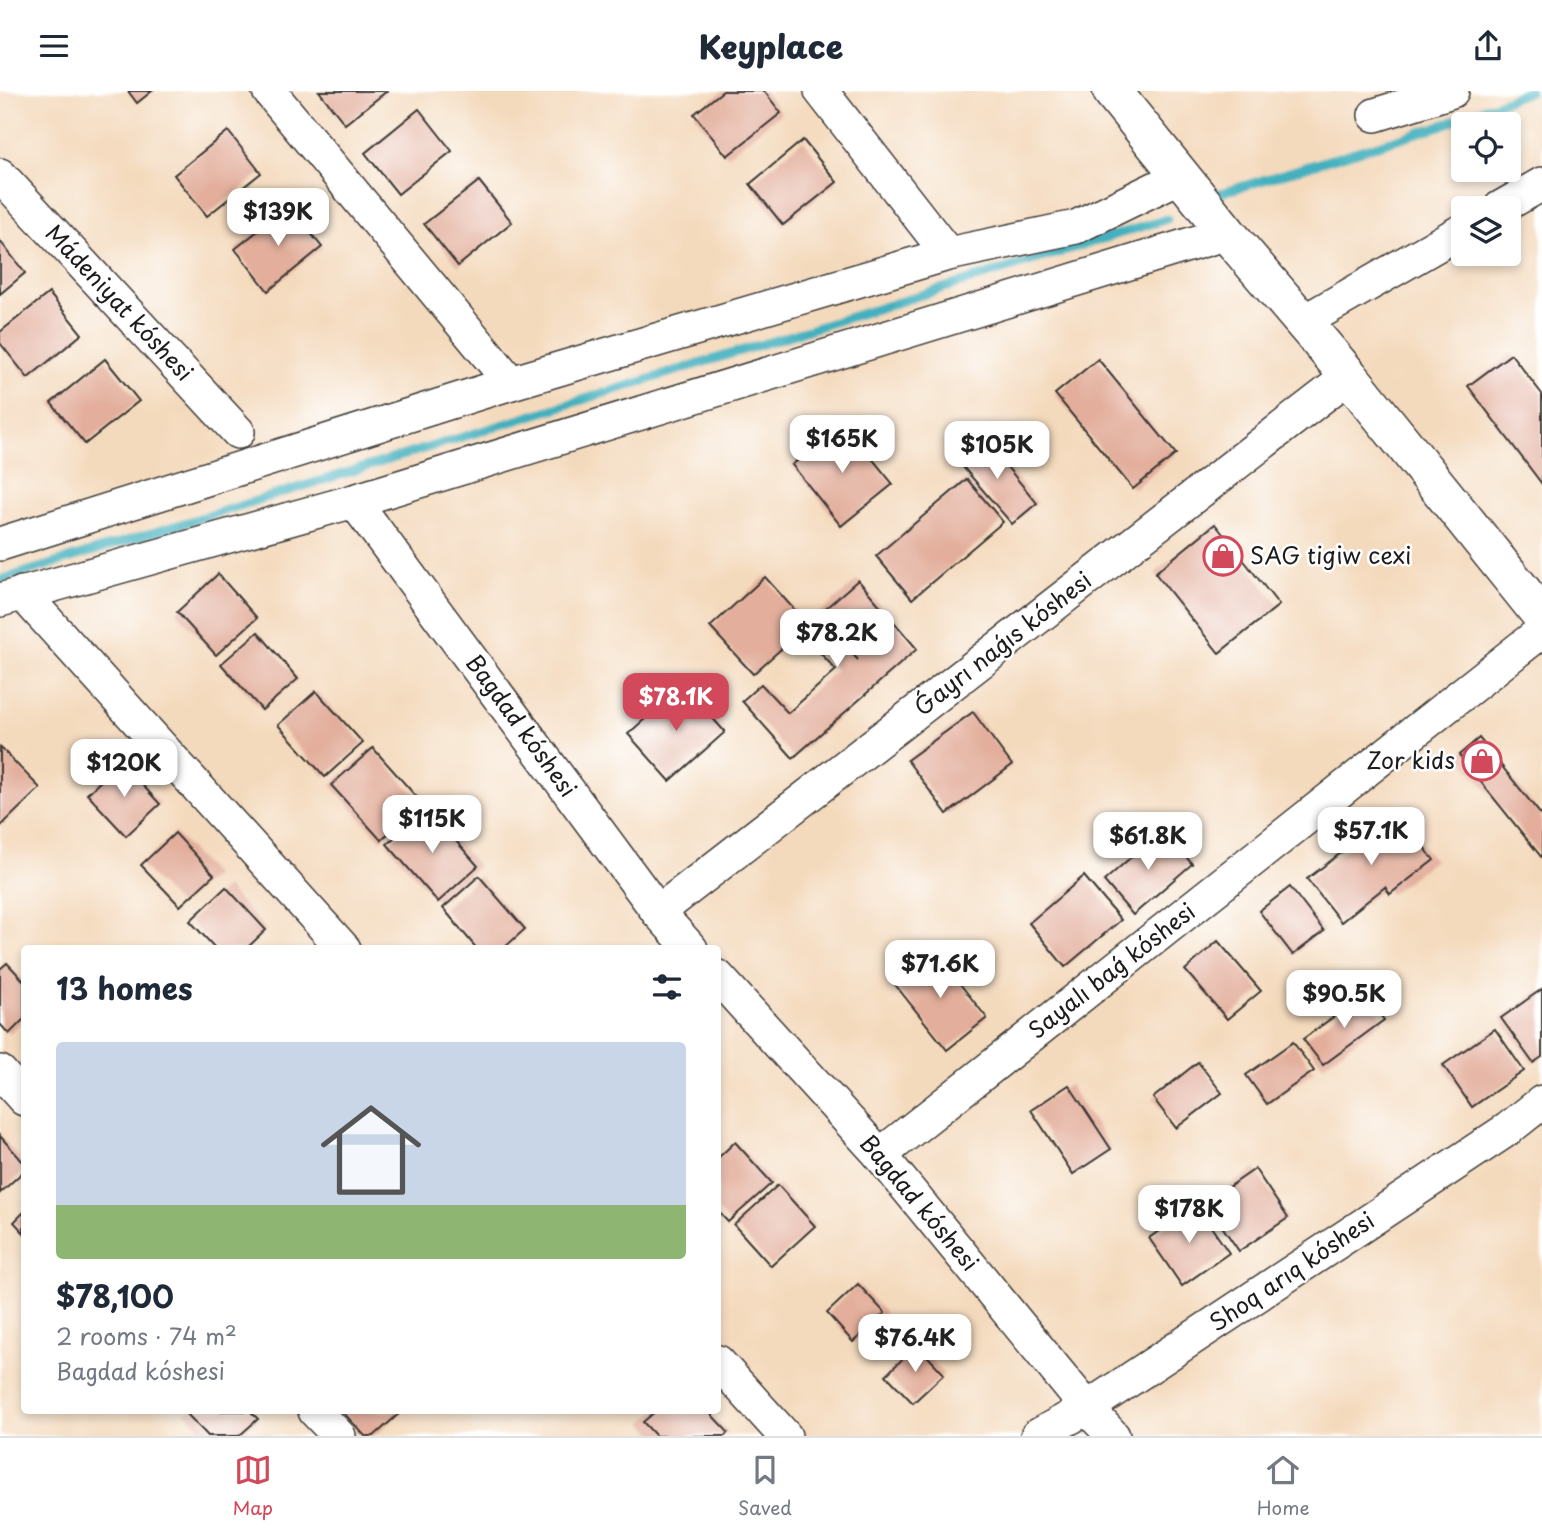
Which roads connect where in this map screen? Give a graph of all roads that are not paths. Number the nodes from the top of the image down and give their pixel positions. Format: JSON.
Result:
{"nodes":[{"id":1,"x":269,"y":91,"type":"edge"},
{"id":2,"x":821,"y":91,"type":"edge"},
{"id":3,"x":1112,"y":91,"type":"edge"},
{"id":4,"x":1452,"y":91,"type":"edge"},
{"id":5,"x":1375,"y":115,"type":"dead end"},
{"id":6,"x":0,"y":175,"type":"edge"},
{"id":7,"x":1181,"y":176,"type":"junction"},
{"id":8,"x":1542,"y":184,"type":"edge"},
{"id":9,"x":1521,"y":196,"type":"edge"},
{"id":10,"x":1227,"y":233,"type":"junction"},
{"id":11,"x":1451,"y":236,"type":"edge"},
{"id":12,"x":948,"y":254,"type":"junction"},
{"id":13,"x":1303,"y":322,"type":"junction"},
{"id":14,"x":1349,"y":376,"type":"junction"},
{"id":15,"x":511,"y":383,"type":"junction"},
{"id":16,"x":238,"y":432,"type":"dead end"},
{"id":17,"x":354,"y":501,"type":"junction"},
{"id":18,"x":0,"y":544,"type":"edge"},
{"id":19,"x":1535,"y":594,"type":"edge"},
{"id":20,"x":11,"y":596,"type":"edge"},
{"id":21,"x":1542,"y":631,"type":"edge"},
{"id":22,"x":658,"y":912,"type":"junction"},
{"id":23,"x":340,"y":945,"type":"edge"},
{"id":24,"x":687,"y":945,"type":"edge"},
{"id":25,"x":721,"y":980,"type":"edge"},
{"id":26,"x":0,"y":1072,"type":"edge"},
{"id":27,"x":21,"y":1096,"type":"edge"},
{"id":28,"x":1542,"y":1102,"type":"edge"},
{"id":29,"x":880,"y":1155,"type":"junction"},
{"id":30,"x":721,"y":1365,"type":"edge"},
{"id":31,"x":1087,"y":1408,"type":"junction"},
{"id":32,"x":318,"y":1414,"type":"edge"},
{"id":33,"x":339,"y":1436,"type":"edge"},
{"id":34,"x":785,"y":1436,"type":"edge"},
{"id":35,"x":1037,"y":1436,"type":"edge"},
{"id":36,"x":1113,"y":1436,"type":"edge"}],
"edges":[{"from":1,"to":15,"type":"street"},
{"from":2,"to":12,"type":"street"},
{"from":3,"to":7,"type":"main road"},
{"from":4,"to":5,"type":"street"},
{"from":6,"to":16,"type":"street","name":"Mádeniyat kóshesi"},
{"from":7,"to":10,"type":"main road"},
{"from":7,"to":12,"type":"street"},
{"from":8,"to":9,"type":"street"},
{"from":10,"to":13,"type":"main road"},
{"from":10,"to":17,"type":"street"},
{"from":11,"to":13,"type":"street"},
{"from":12,"to":15,"type":"street"},
{"from":13,"to":14,"type":"main road"},
{"from":14,"to":19,"type":"main road"},
{"from":14,"to":22,"type":"street","name":"Ǵayrı naǵıs kóshesi"},
{"from":15,"to":18,"type":"street"},
{"from":17,"to":20,"type":"street"},
{"from":17,"to":22,"type":"street","name":"Bagdad kóshesi"},
{"from":20,"to":23,"type":"street"},
{"from":21,"to":29,"type":"street","name":"Sayalı baǵ kóshesi"},
{"from":22,"to":24,"type":"street","name":"Bagdad kóshesi"},
{"from":25,"to":29,"type":"street","name":"Bagdad kóshesi"},
{"from":26,"to":27,"type":"street"},
{"from":28,"to":31,"type":"street","name":"Shoq arıq kóshesi"},
{"from":29,"to":31,"type":"street","name":"Bagdad kóshesi"},
{"from":30,"to":34,"type":"street"},
{"from":31,"to":35,"type":"street","name":"Shoq arıq kóshesi"},
{"from":31,"to":36,"type":"street","name":"Bagdad kóshesi"},
{"from":32,"to":33,"type":"street"}]}
